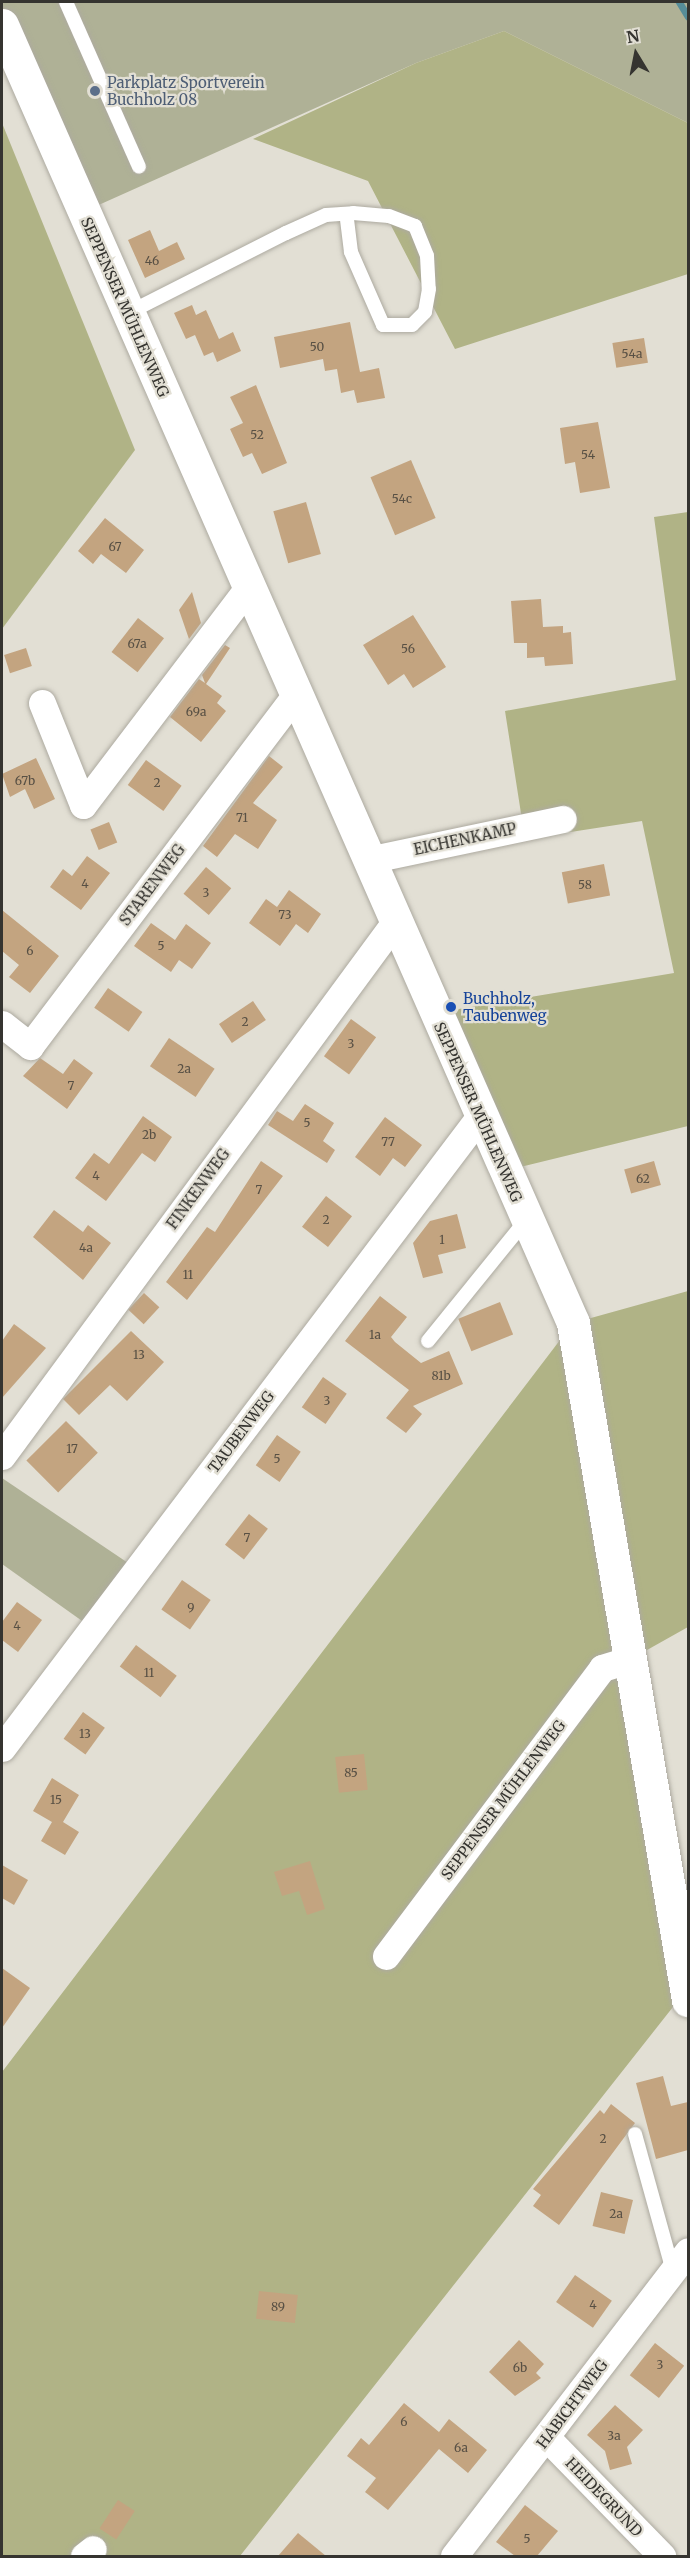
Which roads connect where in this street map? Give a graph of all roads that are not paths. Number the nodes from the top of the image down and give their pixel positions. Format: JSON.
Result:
{"nodes":[{"id":1,"x":66,"y":2,"type":"edge"},
{"id":2,"x":2,"y":25,"type":"edge"},
{"id":3,"x":139,"y":167,"type":"dead end"},
{"id":4,"x":346,"y":214,"type":"junction"},
{"id":5,"x":128,"y":313,"type":"junction"},
{"id":6,"x":248,"y":588,"type":"junction"},
{"id":7,"x":295,"y":695,"type":"junction"},
{"id":8,"x":42,"y":703,"type":"dead end"},
{"id":9,"x":563,"y":819,"type":"dead end"},
{"id":10,"x":368,"y":860,"type":"junction"},
{"id":11,"x":395,"y":922,"type":"junction"},
{"id":12,"x":2,"y":1024,"type":"edge"},
{"id":13,"x":480,"y":1116,"type":"junction"},
{"id":14,"x":526,"y":1220,"type":"junction"},
{"id":15,"x":428,"y":1341,"type":"dead end"},
{"id":16,"x":2,"y":1456,"type":"edge"},
{"id":17,"x":631,"y":1659,"type":"junction"},
{"id":18,"x":2,"y":1748,"type":"edge"},
{"id":19,"x":386,"y":1956,"type":"dead end"},
{"id":20,"x":688,"y":2000,"type":"edge"},
{"id":21,"x":635,"y":2134,"type":"dead end"},
{"id":22,"x":681,"y":2261,"type":"edge"},
{"id":23,"x":547,"y":2438,"type":"junction"},
{"id":24,"x":454,"y":2556,"type":"edge"},
{"id":25,"x":662,"y":2556,"type":"edge"}],
"edges":[{"from":1,"to":3,"type":"lane"},
{"from":2,"to":5,"type":"street","name":"SEPPENSER MÜHLENWEG"},
{"from":4,"to":4,"type":"lane"},
{"from":4,"to":5,"type":"lane"},
{"from":5,"to":6,"type":"street","name":"SEPPENSER MÜHLENWEG"},
{"from":6,"to":7,"type":"street","name":"SEPPENSER MÜHLENWEG"},
{"from":6,"to":8,"type":"street"},
{"from":7,"to":10,"type":"street","name":"SEPPENSER MÜHLENWEG"},
{"from":7,"to":12,"type":"street","name":"STARENWEG"},
{"from":9,"to":10,"type":"street","name":"EICHENKAMP"},
{"from":10,"to":11,"type":"street","name":"SEPPENSER MÜHLENWEG"},
{"from":11,"to":13,"type":"street","name":"SEPPENSER MÜHLENWEG"},
{"from":11,"to":16,"type":"street","name":"FINKENWEG"},
{"from":13,"to":14,"type":"street","name":"SEPPENSER MÜHLENWEG"},
{"from":13,"to":18,"type":"street","name":"TAUBENWEG"},
{"from":14,"to":15,"type":"lane"},
{"from":14,"to":17,"type":"street","name":"SEPPENSER MÜHLENWEG"},
{"from":17,"to":19,"type":"street","name":"SEPPENSER MÜHLENWEG"},
{"from":17,"to":20,"type":"street","name":"SEPPENSER MÜHLENWEG"},
{"from":21,"to":22,"type":"lane"},
{"from":22,"to":23,"type":"street","name":"HABICHTWEG"},
{"from":23,"to":24,"type":"street","name":"HABICHTWEG"},
{"from":23,"to":25,"type":"street","name":"HEIDEGRUND"}]}
